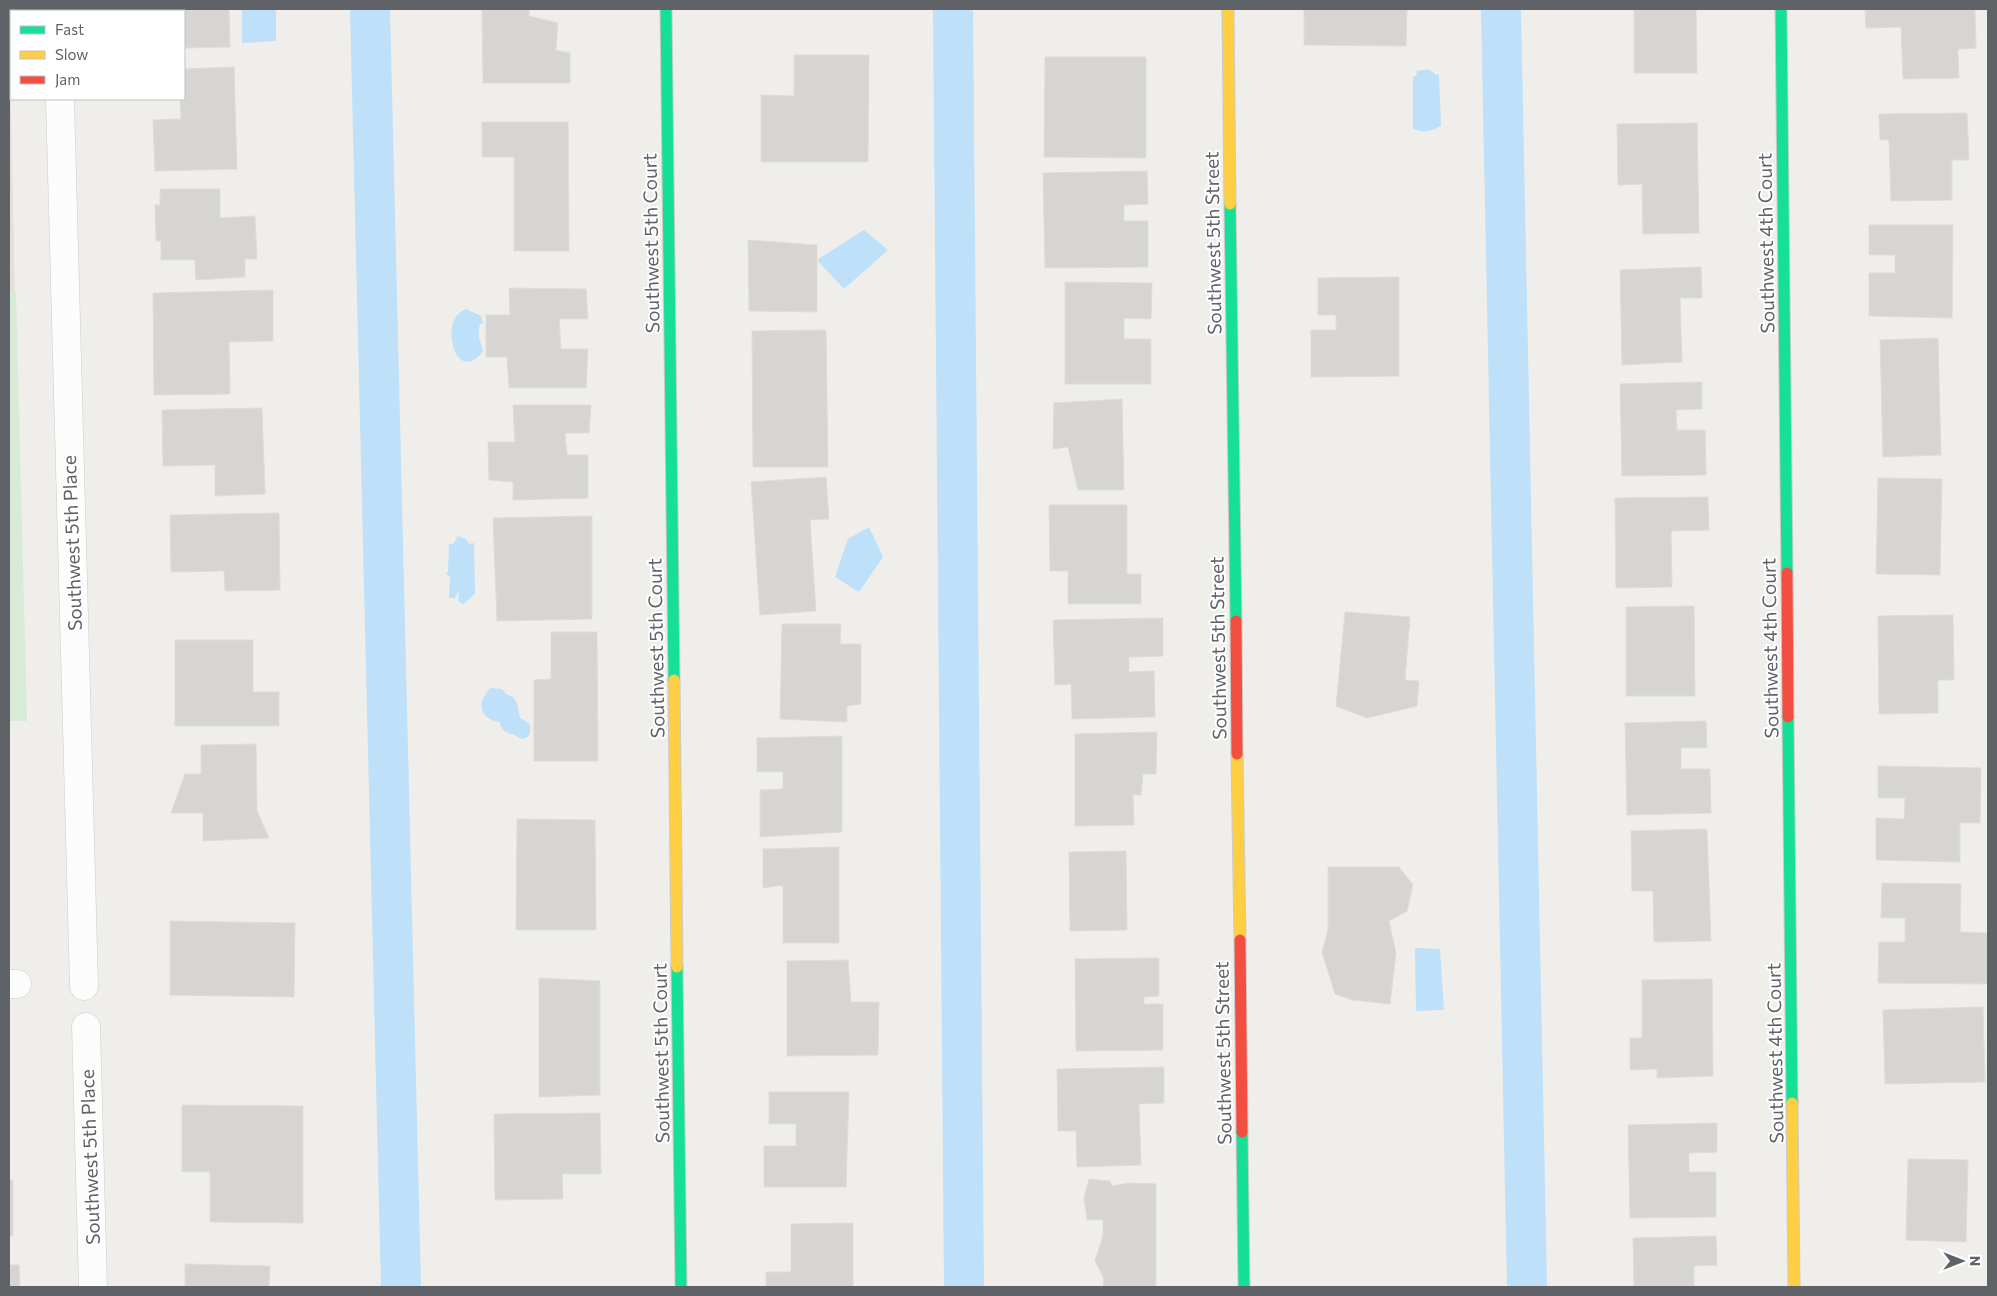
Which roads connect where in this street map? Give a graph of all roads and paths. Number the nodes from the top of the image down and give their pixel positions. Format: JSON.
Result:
{"nodes":[{"id":1,"x":666,"y":9,"type":"edge"},
{"id":2,"x":1228,"y":9,"type":"edge"},
{"id":3,"x":1781,"y":9,"type":"edge"},
{"id":4,"x":60,"y":100,"type":"edge"},
{"id":5,"x":84,"y":986,"type":"dead end"},
{"id":6,"x":86,"y":1027,"type":"dead end"},
{"id":7,"x":93,"y":1287,"type":"edge"},
{"id":8,"x":681,"y":1287,"type":"edge"},
{"id":9,"x":1244,"y":1287,"type":"edge"},
{"id":10,"x":1794,"y":1287,"type":"edge"}],
"edges":[{"from":1,"to":8,"type":"street","name":"Southwest 5th Court"},
{"from":2,"to":9,"type":"street","name":"Southwest 5th Street"},
{"from":3,"to":10,"type":"street","name":"Southwest 4th Court"},
{"from":4,"to":5,"type":"street","name":"Southwest 5th Place"},
{"from":6,"to":7,"type":"street","name":"Southwest 5th Place"}]}
